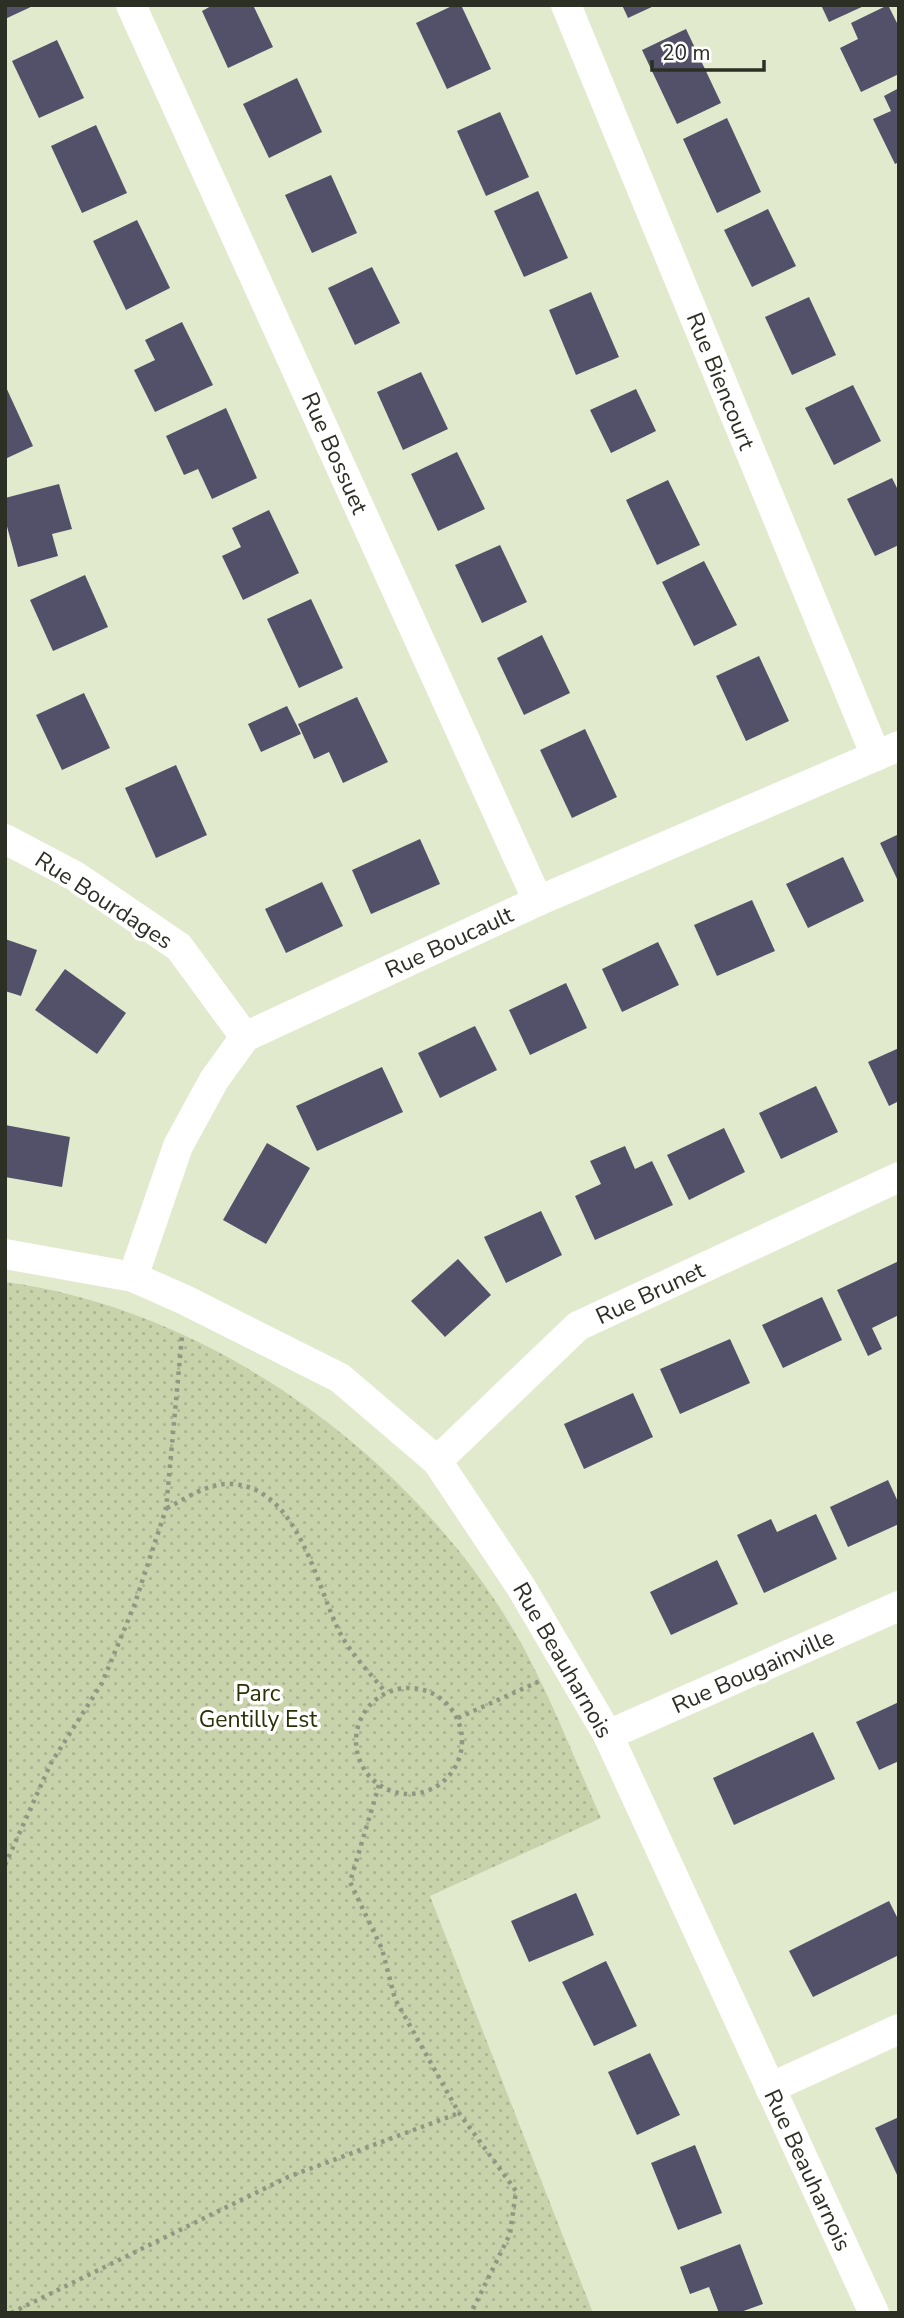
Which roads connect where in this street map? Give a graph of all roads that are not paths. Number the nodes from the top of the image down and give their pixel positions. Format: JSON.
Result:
{"nodes":[{"id":1,"x":131,"y":5,"type":"edge"},
{"id":2,"x":566,"y":5,"type":"edge"},
{"id":3,"x":888,"y":751,"type":"edge"},
{"id":4,"x":5,"y":839,"type":"edge"},
{"id":5,"x":538,"y":901,"type":"junction"},
{"id":6,"x":245,"y":1037,"type":"junction"},
{"id":7,"x":899,"y":1177,"type":"edge"},
{"id":8,"x":5,"y":1254,"type":"edge"},
{"id":9,"x":133,"y":1277,"type":"junction"},
{"id":10,"x":437,"y":1461,"type":"junction"},
{"id":11,"x":899,"y":1606,"type":"edge"},
{"id":12,"x":608,"y":1735,"type":"junction"},
{"id":13,"x":899,"y":2029,"type":"edge"},
{"id":14,"x":770,"y":2088,"type":"junction"},
{"id":15,"x":874,"y":2313,"type":"edge"}],
"edges":[{"from":1,"to":5,"type":"street","name":"Rue Bossuet"},
{"from":2,"to":3,"type":"street","name":"Rue Biencourt"},
{"from":3,"to":5,"type":"street","name":"Rue Boucault"},
{"from":4,"to":6,"type":"street","name":"Rue Bourdages"},
{"from":5,"to":6,"type":"street","name":"Rue Boucault"},
{"from":6,"to":9,"type":"street","name":"Rue Boucault"},
{"from":7,"to":10,"type":"street","name":"Rue Brunet"},
{"from":8,"to":9,"type":"street","name":"Rue Beauharnois"},
{"from":9,"to":10,"type":"street","name":"Rue Beauharnois"},
{"from":10,"to":12,"type":"street","name":"Rue Beauharnois"},
{"from":11,"to":12,"type":"street","name":"Rue Bougainville"},
{"from":12,"to":14,"type":"street","name":"Rue Beauharnois"},
{"from":13,"to":14,"type":"street"},
{"from":14,"to":15,"type":"street","name":"Rue Beauharnois"}]}
